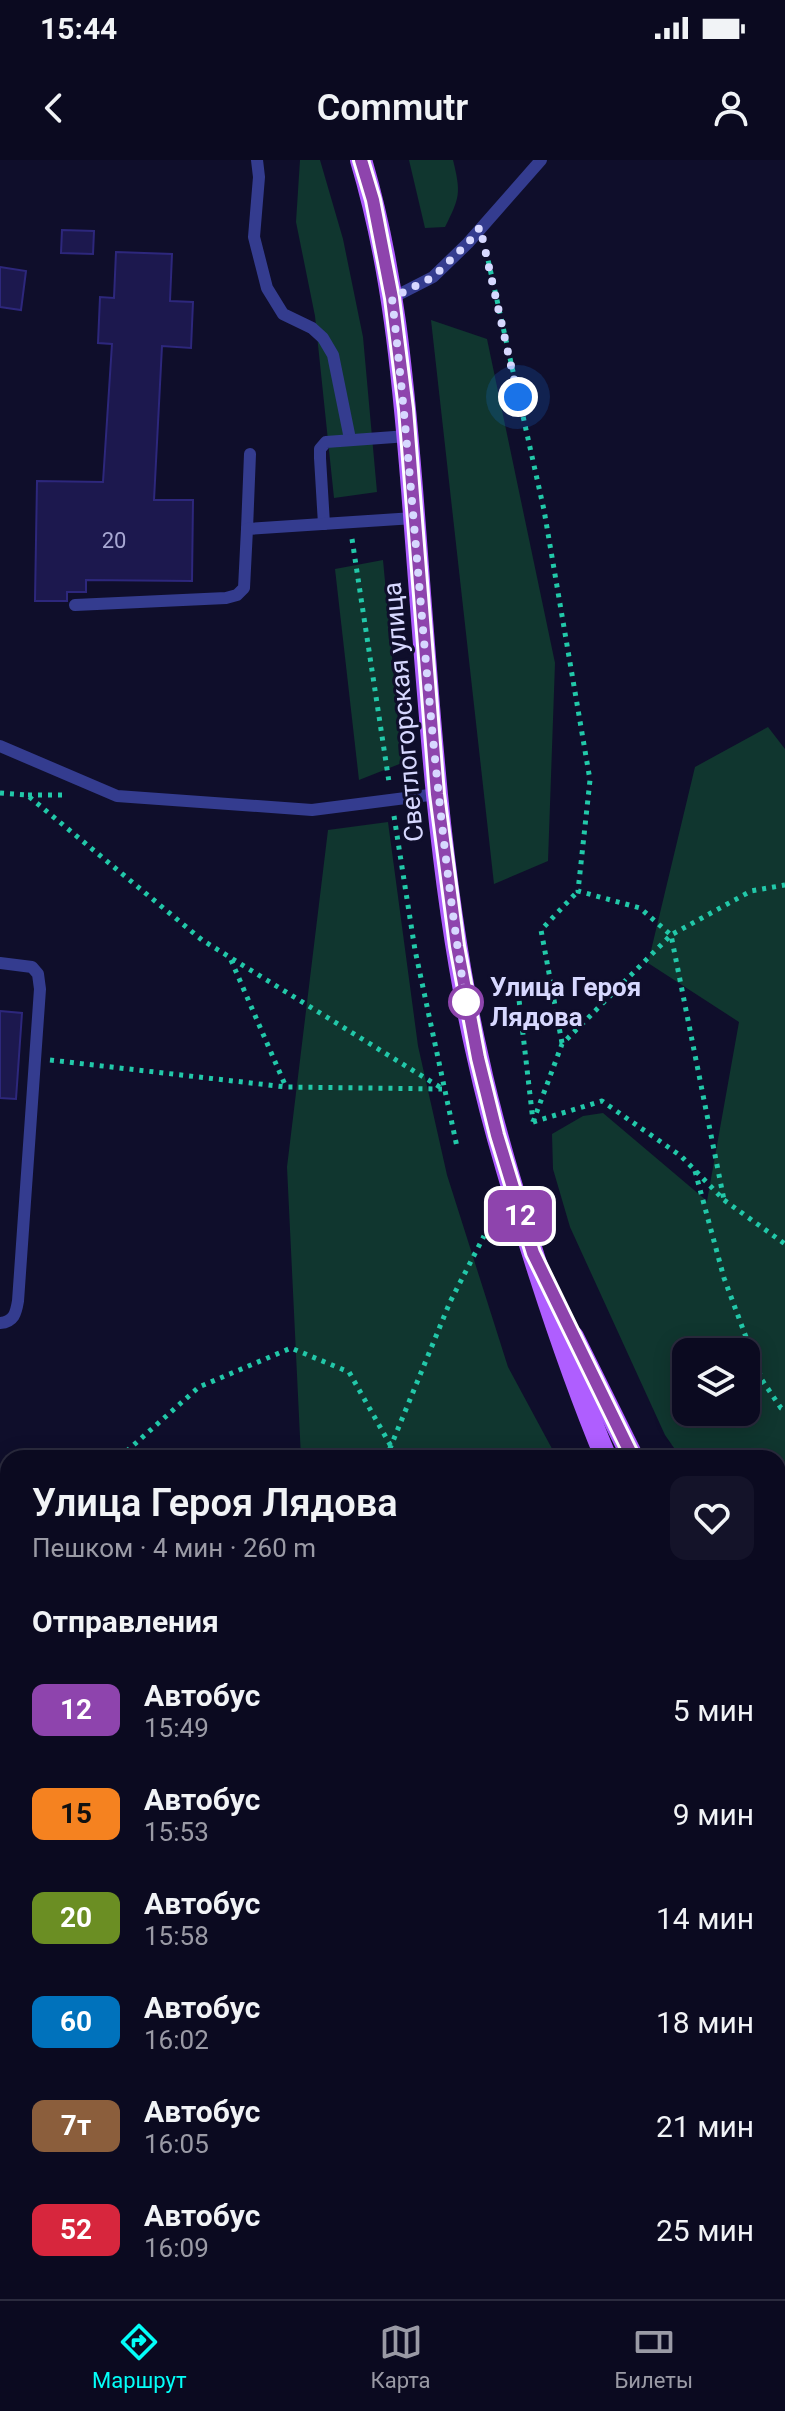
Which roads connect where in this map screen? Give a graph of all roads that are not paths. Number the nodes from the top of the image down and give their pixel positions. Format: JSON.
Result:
{"nodes":[{"id":1,"x":257,"y":160,"type":"edge"},
{"id":2,"x":361,"y":160,"type":"edge"},
{"id":3,"x":541,"y":160,"type":"edge"},
{"id":4,"x":392,"y":298,"type":"junction"},
{"id":5,"x":408,"y":436,"type":"junction"},
{"id":6,"x":350,"y":439,"type":"junction"},
{"id":7,"x":250,"y":454,"type":"dead end"},
{"id":8,"x":414,"y":518,"type":"junction"},
{"id":9,"x":324,"y":524,"type":"junction"},
{"id":10,"x":247,"y":529,"type":"junction"},
{"id":11,"x":75,"y":605,"type":"dead end"},
{"id":12,"x":0,"y":746,"type":"edge"},
{"id":13,"x":437,"y":794,"type":"junction"},
{"id":14,"x":0,"y":963,"type":"edge"},
{"id":15,"x":533,"y":1253,"type":"junction"},
{"id":16,"x":0,"y":1323,"type":"edge"},
{"id":17,"x":603,"y":1450,"type":"edge"},
{"id":18,"x":629,"y":1450,"type":"edge"}],
"edges":[{"from":1,"to":6,"type":"lane"},
{"from":2,"to":4,"type":"main road","name":"Светлогорская улица"},
{"from":3,"to":4,"type":"lane"},
{"from":4,"to":5,"type":"main road","name":"Светлогорская улица"},
{"from":5,"to":6,"type":"lane"},
{"from":5,"to":8,"type":"main road","name":"Светлогорская улица"},
{"from":6,"to":9,"type":"lane"},
{"from":7,"to":10,"type":"lane"},
{"from":8,"to":9,"type":"lane"},
{"from":8,"to":13,"type":"main road","name":"Светлогорская улица"},
{"from":9,"to":10,"type":"lane"},
{"from":10,"to":11,"type":"lane"},
{"from":12,"to":13,"type":"lane"},
{"from":13,"to":15,"type":"main road","name":"Светлогорская улица"},
{"from":14,"to":16,"type":"lane"},
{"from":15,"to":17,"type":"main road","name":"Светлогорская улица"},
{"from":15,"to":18,"type":"main road","name":"Светлогорская улица"}]}
